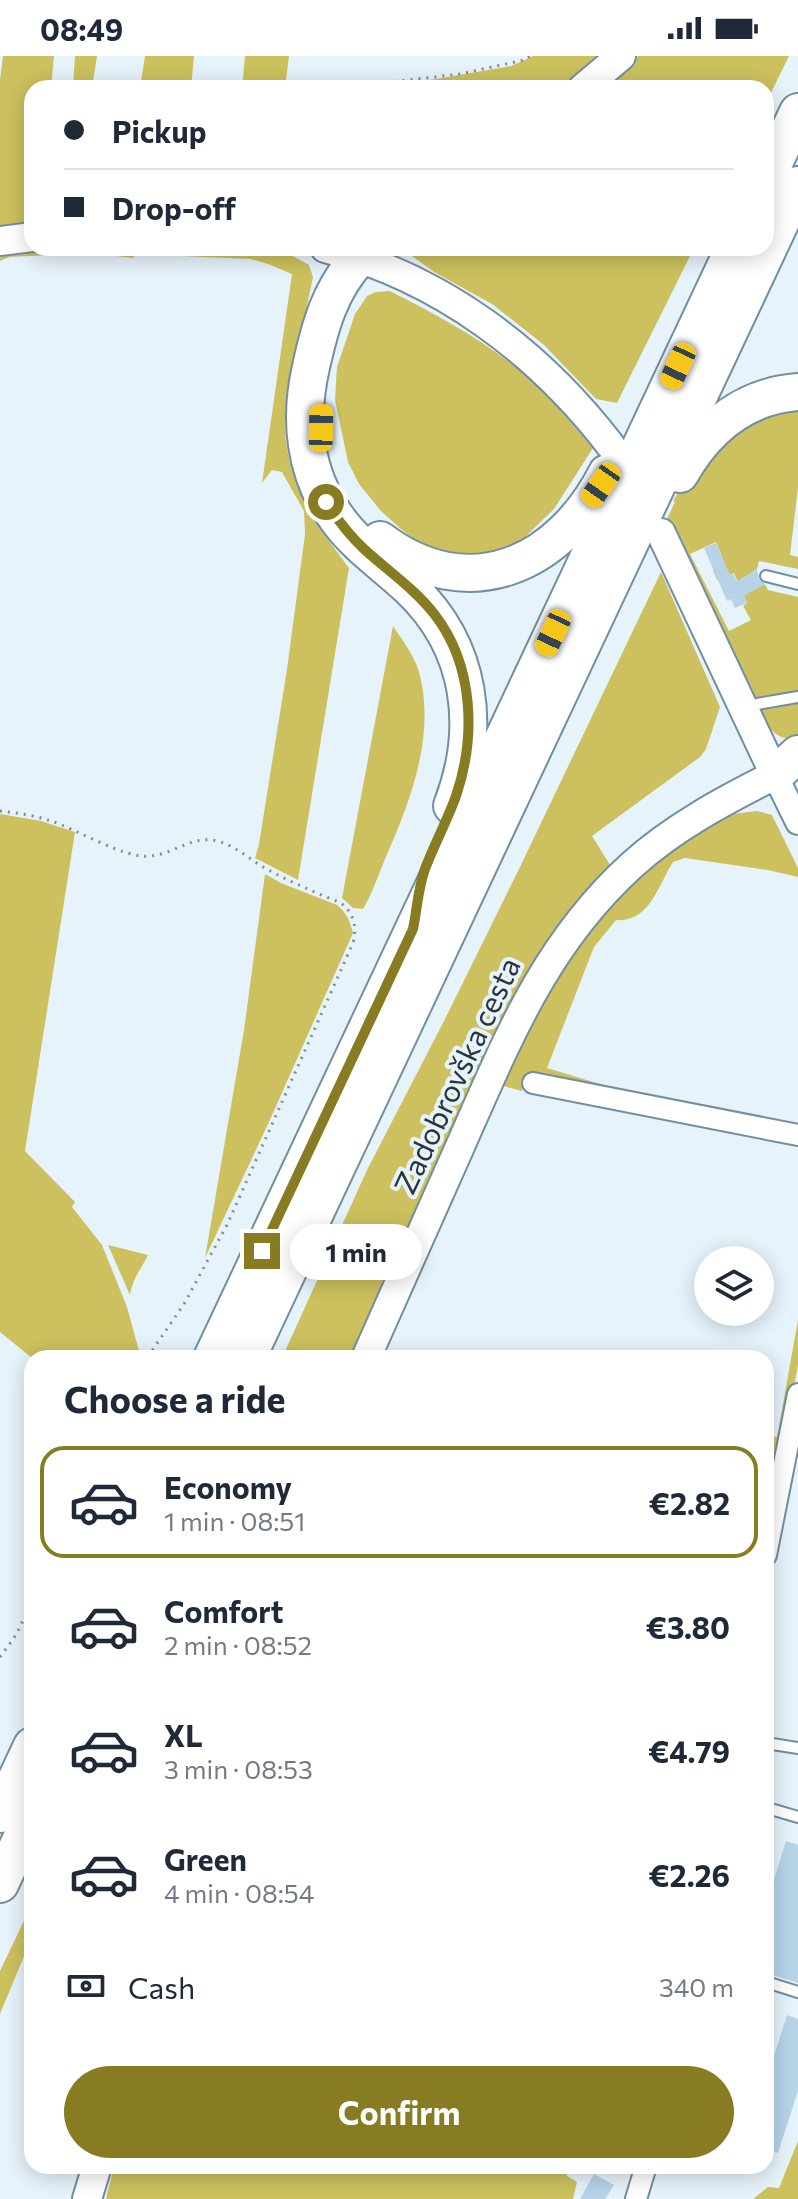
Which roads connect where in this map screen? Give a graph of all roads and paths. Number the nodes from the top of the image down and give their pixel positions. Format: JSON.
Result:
{"nodes":[{"id":1,"x":530,"y":56,"type":"edge"},
{"id":2,"x":621,"y":56,"type":"edge"},
{"id":3,"x":408,"y":80,"type":"edge"},
{"id":4,"x":592,"y":80,"type":"edge"},
{"id":5,"x":798,"y":112,"type":"edge"},
{"id":6,"x":774,"y":163,"type":"edge"},
{"id":7,"x":798,"y":185,"type":"edge"},
{"id":8,"x":774,"y":236,"type":"edge"},
{"id":9,"x":24,"y":238,"type":"edge"},
{"id":10,"x":0,"y":241,"type":"edge"},
{"id":11,"x":348,"y":256,"type":"edge"},
{"id":12,"x":350,"y":256,"type":"edge"},
{"id":13,"x":360,"y":256,"type":"edge"},
{"id":14,"x":730,"y":256,"type":"edge"},
{"id":15,"x":765,"y":256,"type":"edge"},
{"id":16,"x":678,"y":366,"type":"junction"},
{"id":17,"x":798,"y":392,"type":"edge"},
{"id":18,"x":611,"y":446,"type":"dead end"},
{"id":19,"x":661,"y":533,"type":"dead end"},
{"id":20,"x":625,"y":553,"type":"junction"},
{"id":21,"x":766,"y":576,"type":"dead end"},
{"id":22,"x":798,"y":584,"type":"edge"},
{"id":23,"x":798,"y":697,"type":"edge"},
{"id":24,"x":746,"y":710,"type":"junction"},
{"id":25,"x":790,"y":764,"type":"edge"},
{"id":26,"x":0,"y":811,"type":"edge"},
{"id":27,"x":798,"y":822,"type":"edge"},
{"id":28,"x":413,"y":929,"type":"junction"},
{"id":29,"x":533,"y":1083,"type":"dead end"},
{"id":30,"x":798,"y":1135,"type":"edge"},
{"id":31,"x":152,"y":1350,"type":"edge"},
{"id":32,"x":216,"y":1350,"type":"edge"},
{"id":33,"x":251,"y":1350,"type":"edge"},
{"id":34,"x":370,"y":1350,"type":"edge"},
{"id":35,"x":798,"y":1394,"type":"edge"},
{"id":36,"x":774,"y":1515,"type":"edge"},
{"id":37,"x":24,"y":1618,"type":"edge"},
{"id":38,"x":0,"y":1657,"type":"edge"},
{"id":39,"x":774,"y":1744,"type":"edge"},
{"id":40,"x":798,"y":1748,"type":"edge"},
{"id":41,"x":24,"y":1763,"type":"edge"},
{"id":42,"x":774,"y":1810,"type":"edge"},
{"id":43,"x":0,"y":1814,"type":"edge"},
{"id":44,"x":798,"y":1817,"type":"edge"},
{"id":45,"x":24,"y":1833,"type":"edge"},
{"id":46,"x":0,"y":1884,"type":"edge"},
{"id":47,"x":774,"y":1984,"type":"edge"},
{"id":48,"x":798,"y":1992,"type":"edge"},
{"id":49,"x":95,"y":2174,"type":"edge"},
{"id":50,"x":644,"y":2174,"type":"edge"},
{"id":51,"x":87,"y":2199,"type":"edge"},
{"id":52,"x":636,"y":2199,"type":"edge"}],
"edges":[{"from":1,"to":3,"type":"path"},
{"from":2,"to":4,"type":"main road"},
{"from":5,"to":6,"type":"highway"},
{"from":7,"to":8,"type":"highway"},
{"from":9,"to":10,"type":"main road"},
{"from":11,"to":28,"type":"highway"},
{"from":12,"to":16,"type":"highway"},
{"from":13,"to":18,"type":"main road"},
{"from":14,"to":16,"type":"highway"},
{"from":15,"to":20,"type":"highway"},
{"from":16,"to":28,"type":"highway"},
{"from":17,"to":20,"type":"highway"},
{"from":19,"to":24,"type":"main road"},
{"from":20,"to":33,"type":"highway"},
{"from":21,"to":22,"type":"lane"},
{"from":23,"to":24,"type":"lane"},
{"from":24,"to":25,"type":"main road"},
{"from":25,"to":27,"type":"street"},
{"from":25,"to":34,"type":"main road","name":"Zadobrovška cesta"},
{"from":26,"to":31,"type":"path"},
{"from":28,"to":32,"type":"highway"},
{"from":29,"to":30,"type":"street"},
{"from":35,"to":36,"type":"street"},
{"from":37,"to":38,"type":"path"},
{"from":39,"to":40,"type":"lane"},
{"from":41,"to":43,"type":"highway"},
{"from":42,"to":44,"type":"lane"},
{"from":45,"to":46,"type":"highway"},
{"from":47,"to":48,"type":"lane"},
{"from":49,"to":51,"type":"main road"},
{"from":50,"to":52,"type":"street"}]}
